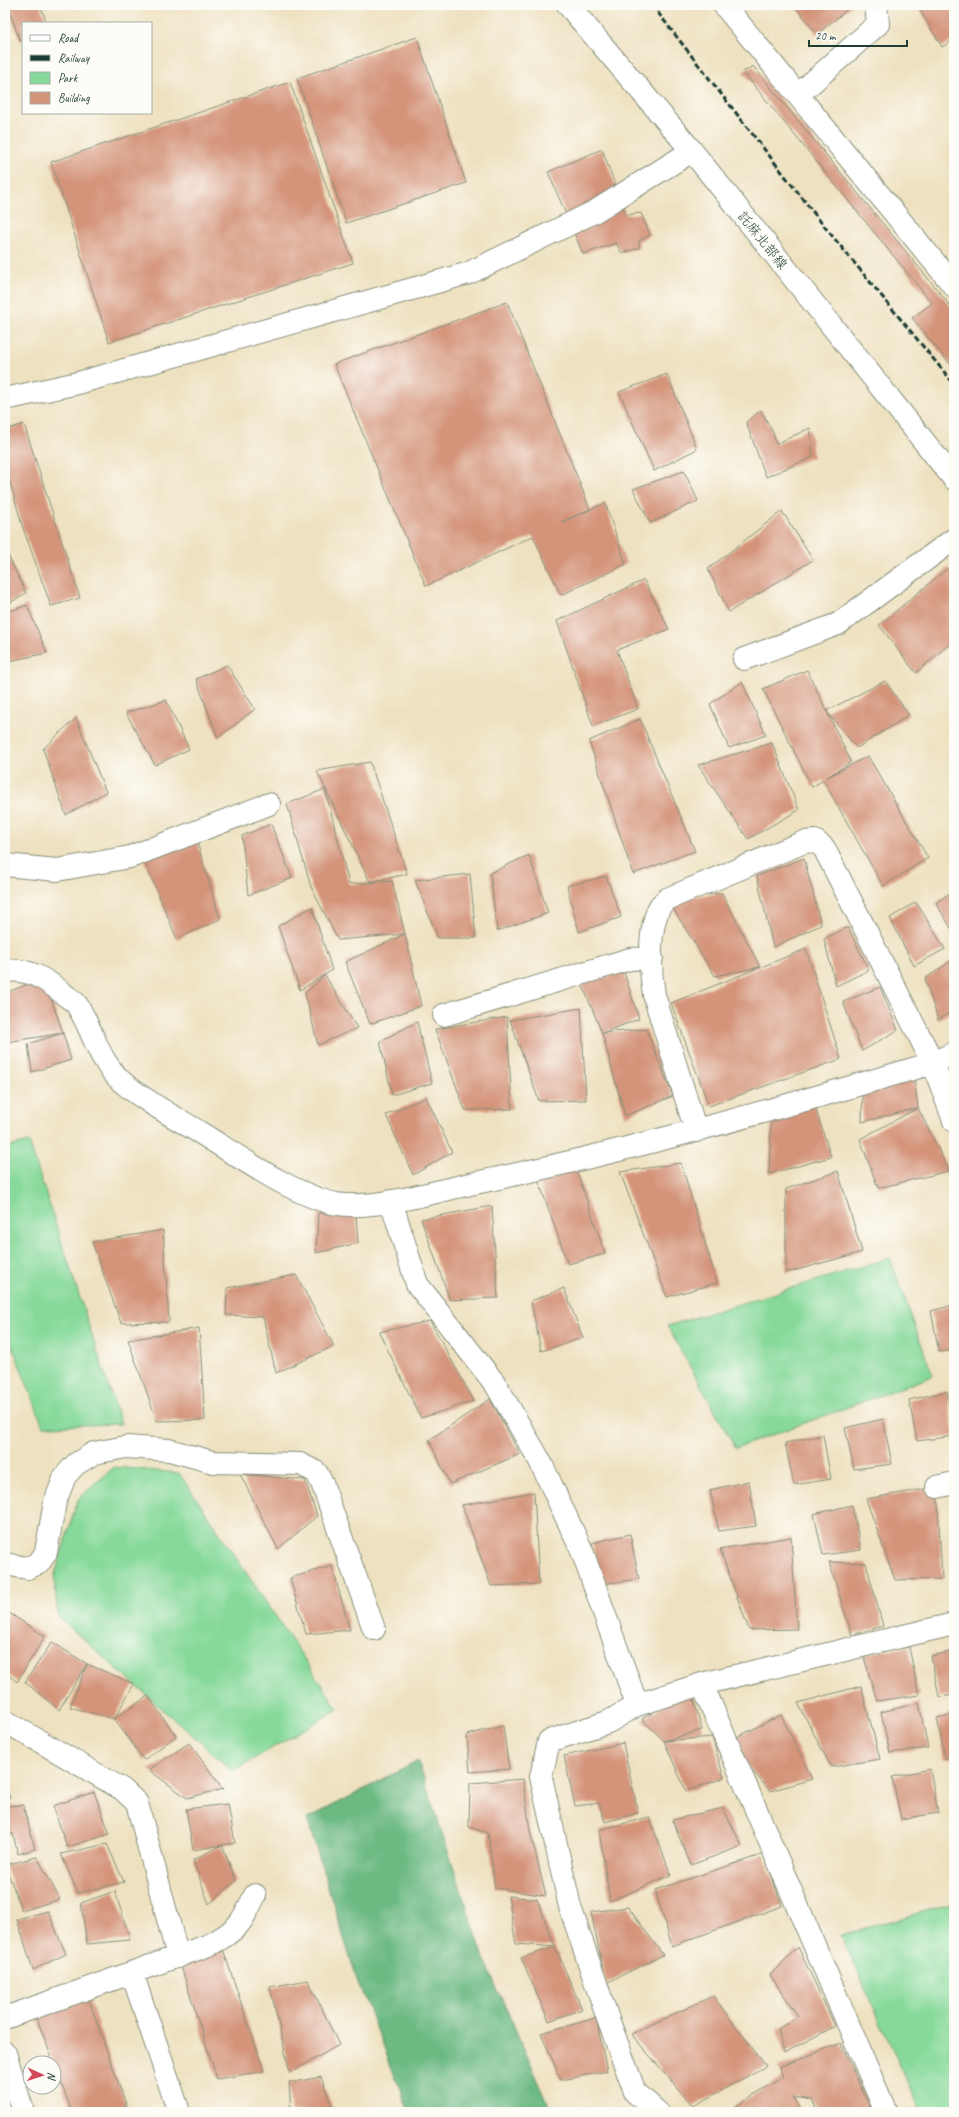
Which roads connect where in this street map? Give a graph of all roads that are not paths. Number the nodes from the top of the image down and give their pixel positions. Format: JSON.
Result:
{"nodes":[{"id":1,"x":568,"y":5,"type":"edge"},
{"id":2,"x":724,"y":5,"type":"edge"},
{"id":3,"x":876,"y":5,"type":"edge"},
{"id":4,"x":798,"y":95,"type":"junction"},
{"id":5,"x":692,"y":151,"type":"junction"},
{"id":6,"x":954,"y":286,"type":"edge"},
{"id":7,"x":5,"y":399,"type":"edge"},
{"id":8,"x":954,"y":479,"type":"edge"},
{"id":9,"x":954,"y":539,"type":"edge"},
{"id":10,"x":744,"y":659,"type":"dead end"},
{"id":11,"x":269,"y":804,"type":"dead end"},
{"id":12,"x":5,"y":865,"type":"edge"},
{"id":13,"x":652,"y":958,"type":"junction"},
{"id":14,"x":5,"y":971,"type":"edge"},
{"id":15,"x":444,"y":1015,"type":"dead end"},
{"id":16,"x":954,"y":1053,"type":"edge"},
{"id":17,"x":933,"y":1063,"type":"junction"},
{"id":18,"x":954,"y":1121,"type":"edge"},
{"id":19,"x":696,"y":1130,"type":"junction"},
{"id":20,"x":391,"y":1200,"type":"junction"},
{"id":21,"x":5,"y":1564,"type":"edge"},
{"id":22,"x":954,"y":1624,"type":"edge"},
{"id":23,"x":374,"y":1629,"type":"dead end"},
{"id":24,"x":702,"y":1684,"type":"junction"},
{"id":25,"x":637,"y":1704,"type":"junction"},
{"id":26,"x":5,"y":1721,"type":"edge"},
{"id":27,"x":255,"y":1895,"type":"dead end"},
{"id":28,"x":178,"y":1957,"type":"junction"},
{"id":29,"x":132,"y":1973,"type":"junction"},
{"id":30,"x":5,"y":2018,"type":"edge"},
{"id":31,"x":5,"y":2053,"type":"edge"},
{"id":32,"x":23,"y":2112,"type":"edge"},
{"id":33,"x":179,"y":2112,"type":"edge"},
{"id":34,"x":657,"y":2112,"type":"edge"},
{"id":35,"x":886,"y":2112,"type":"edge"}],
"edges":[{"from":1,"to":5,"type":"street","name":"託麻北部線"},
{"from":2,"to":4,"type":"street"},
{"from":3,"to":4,"type":"street"},
{"from":4,"to":6,"type":"street"},
{"from":5,"to":7,"type":"street"},
{"from":5,"to":8,"type":"street","name":"託麻北部線"},
{"from":9,"to":10,"type":"street"},
{"from":11,"to":12,"type":"street"},
{"from":13,"to":15,"type":"street"},
{"from":13,"to":17,"type":"street"},
{"from":13,"to":19,"type":"street"},
{"from":14,"to":20,"type":"street"},
{"from":16,"to":17,"type":"street"},
{"from":17,"to":18,"type":"street"},
{"from":17,"to":19,"type":"street"},
{"from":19,"to":20,"type":"street"},
{"from":20,"to":25,"type":"street"},
{"from":21,"to":23,"type":"street"},
{"from":22,"to":24,"type":"street"},
{"from":24,"to":25,"type":"street"},
{"from":24,"to":35,"type":"street"},
{"from":25,"to":34,"type":"street"},
{"from":26,"to":28,"type":"street"},
{"from":27,"to":28,"type":"street"},
{"from":28,"to":29,"type":"street"},
{"from":29,"to":30,"type":"street"},
{"from":29,"to":33,"type":"street"},
{"from":31,"to":32,"type":"street"}]}
